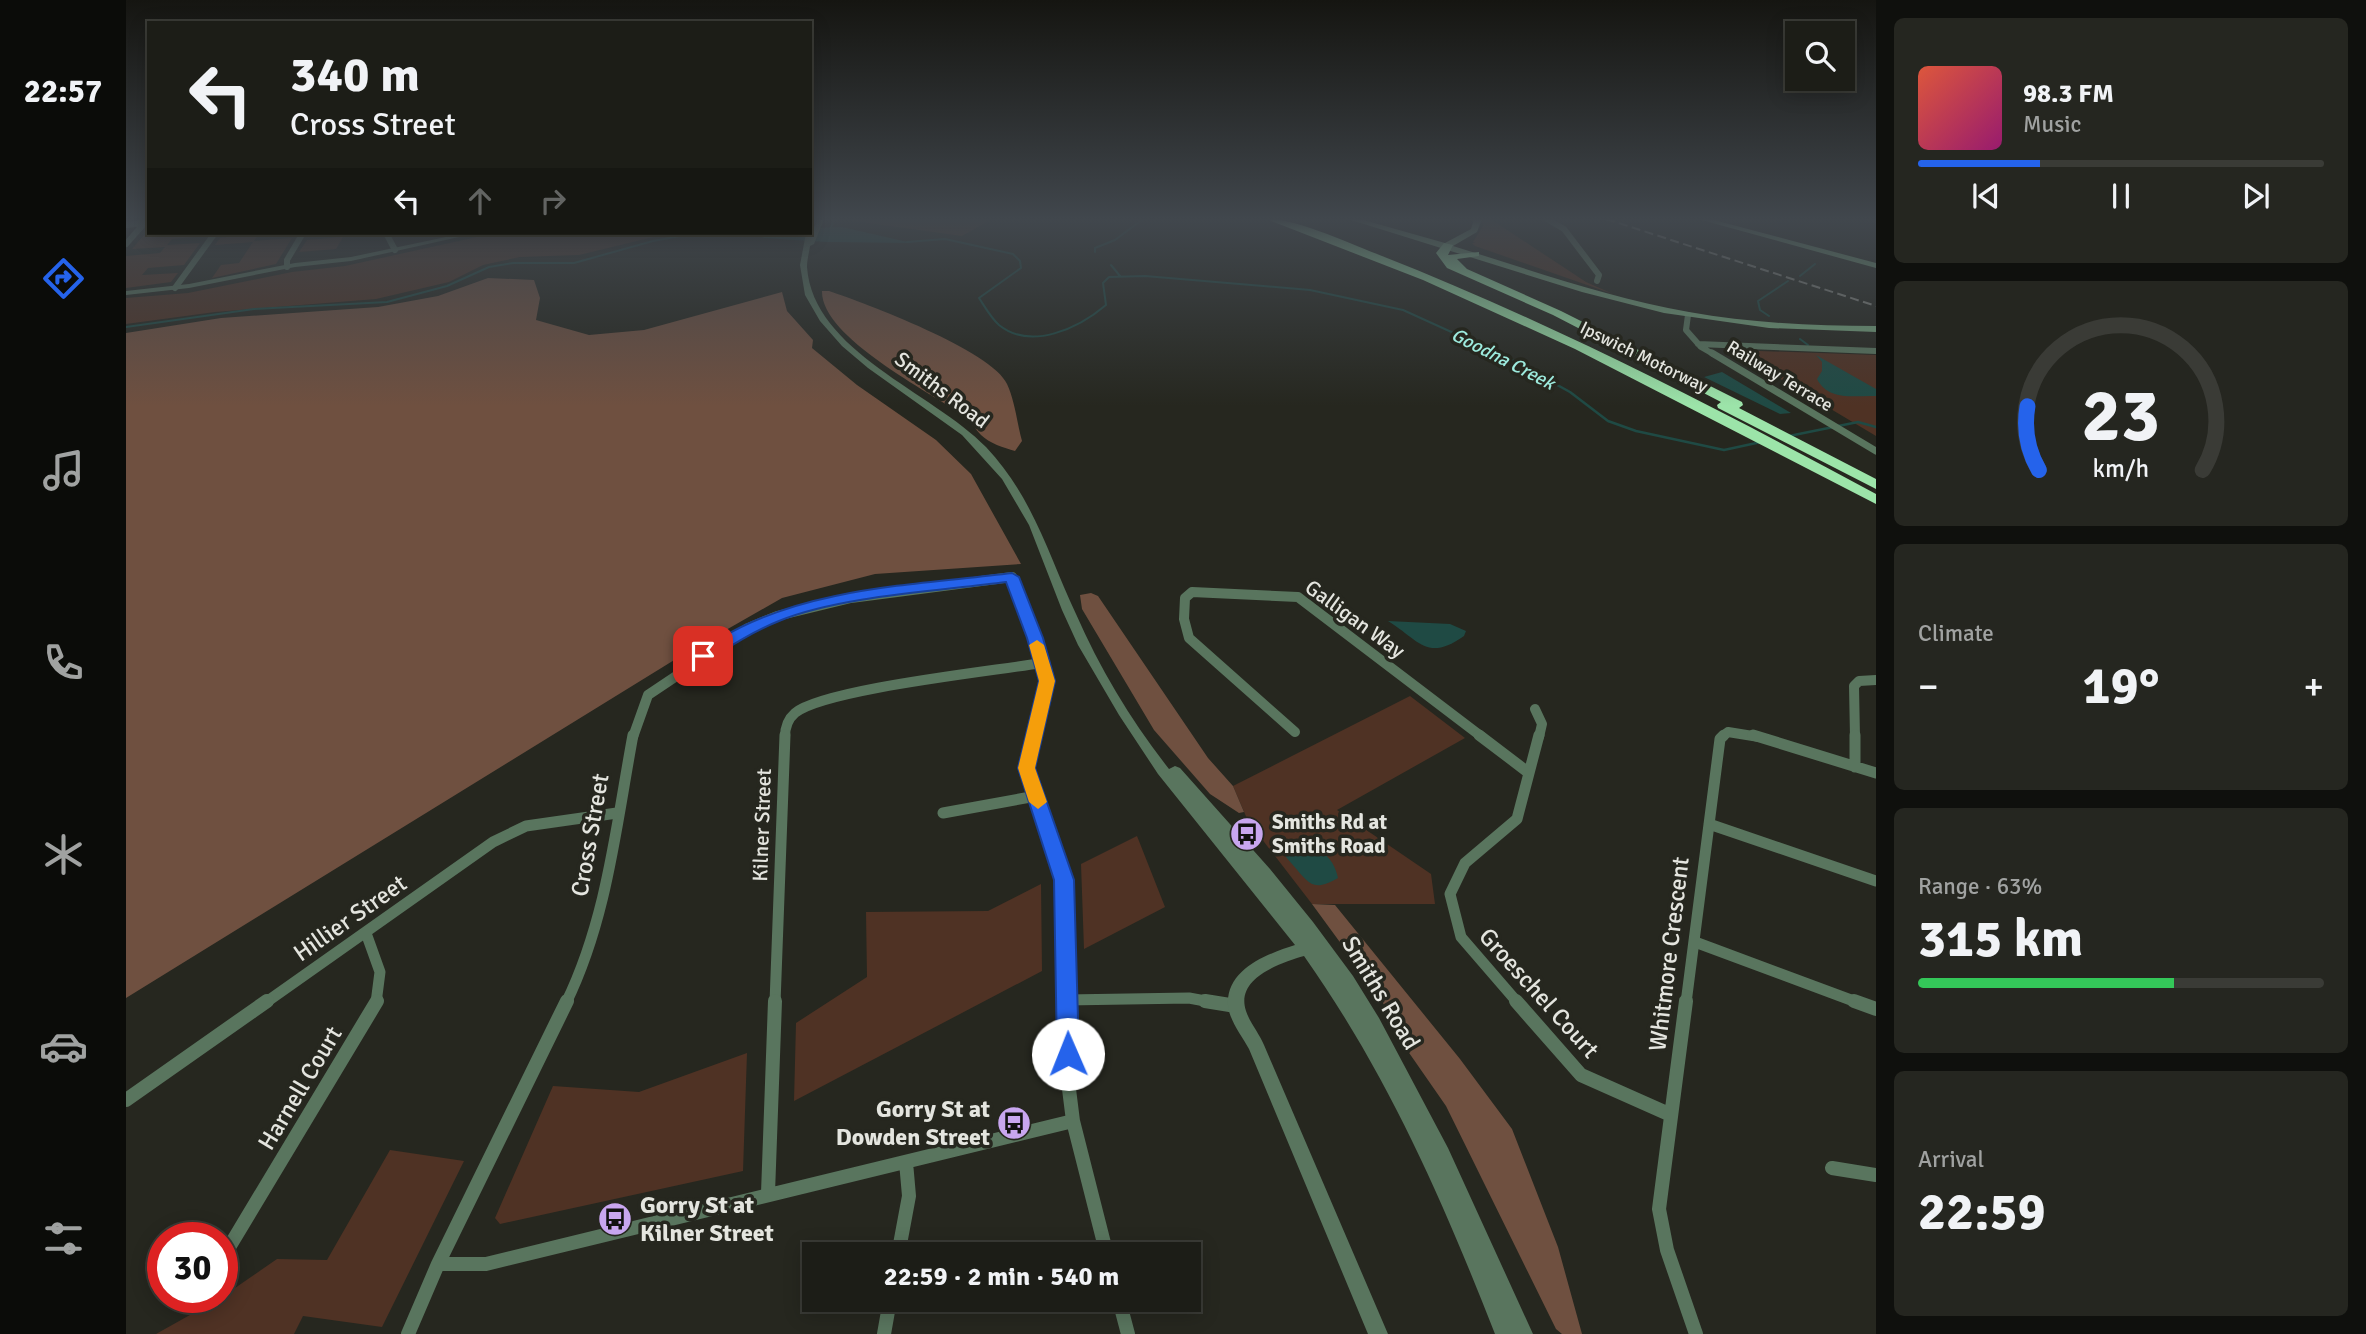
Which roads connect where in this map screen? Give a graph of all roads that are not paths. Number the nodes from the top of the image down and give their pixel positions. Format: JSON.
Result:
{"nodes":[{"id":1,"x":179,"y":281,"type":"edge"},
{"id":2,"x":210,"y":281,"type":"edge"},
{"id":3,"x":806,"y":281,"type":"edge"},
{"id":4,"x":1431,"y":281,"type":"edge"},
{"id":5,"x":1458,"y":281,"type":"edge"},
{"id":6,"x":1487,"y":281,"type":"edge"},
{"id":7,"x":1563,"y":281,"type":"edge"},
{"id":8,"x":174,"y":288,"type":"junction"},
{"id":9,"x":126,"y":293,"type":"edge"},
{"id":10,"x":1688,"y":315,"type":"junction"},
{"id":11,"x":1876,"y":329,"type":"edge"},
{"id":12,"x":1697,"y":344,"type":"junction"},
{"id":13,"x":1876,"y":351,"type":"edge"},
{"id":14,"x":1764,"y":423,"type":"junction"},
{"id":15,"x":1876,"y":451,"type":"edge"},
{"id":16,"x":1876,"y":485,"type":"edge"},
{"id":17,"x":1876,"y":499,"type":"edge"},
{"id":18,"x":1041,"y":663,"type":"junction"},
{"id":19,"x":1876,"y":680,"type":"edge"},
{"id":20,"x":1535,"y":709,"type":"dead end"},
{"id":21,"x":1295,"y":732,"type":"dead end"},
{"id":22,"x":1855,"y":767,"type":"junction"},
{"id":23,"x":1528,"y":773,"type":"junction"},
{"id":24,"x":1876,"y":773,"type":"edge"},
{"id":25,"x":1036,"y":796,"type":"junction"},
{"id":26,"x":617,"y":813,"type":"junction"},
{"id":27,"x":943,"y":813,"type":"dead end"},
{"id":28,"x":1709,"y":824,"type":"junction"},
{"id":29,"x":1876,"y":881,"type":"edge"},
{"id":30,"x":366,"y":933,"type":"junction"},
{"id":31,"x":1695,"y":942,"type":"junction"},
{"id":32,"x":1314,"y":946,"type":"junction"},
{"id":33,"x":1066,"y":1000,"type":"junction"},
{"id":34,"x":1236,"y":1006,"type":"junction"},
{"id":35,"x":1876,"y":1009,"type":"edge"},
{"id":36,"x":126,"y":1100,"type":"edge"},
{"id":37,"x":1671,"y":1115,"type":"junction"},
{"id":38,"x":1073,"y":1121,"type":"junction"},
{"id":39,"x":906,"y":1162,"type":"junction"},
{"id":40,"x":1832,"y":1168,"type":"dead end"},
{"id":41,"x":1876,"y":1175,"type":"edge"},
{"id":42,"x":768,"y":1193,"type":"junction"},
{"id":43,"x":238,"y":1233,"type":"edge"},
{"id":44,"x":900,"y":1242,"type":"edge"},
{"id":45,"x":1104,"y":1242,"type":"edge"},
{"id":46,"x":438,"y":1264,"type":"junction"},
{"id":47,"x":888,"y":1312,"type":"edge"},
{"id":48,"x":1122,"y":1312,"type":"edge"},
{"id":49,"x":408,"y":1334,"type":"edge"},
{"id":50,"x":884,"y":1334,"type":"edge"},
{"id":51,"x":1128,"y":1334,"type":"edge"},
{"id":52,"x":1378,"y":1334,"type":"edge"},
{"id":53,"x":1505,"y":1334,"type":"edge"},
{"id":54,"x":1523,"y":1334,"type":"edge"},
{"id":55,"x":1696,"y":1334,"type":"edge"}],
"edges":[{"from":1,"to":8,"type":"street"},
{"from":2,"to":8,"type":"street"},
{"from":3,"to":32,"type":"street","name":"Smiths Road"},
{"from":4,"to":17,"type":"highway","name":"Ipswich Motorway"},
{"from":5,"to":14,"type":"highway","name":"Ipswich Motorway"},
{"from":6,"to":14,"type":"highway"},
{"from":7,"to":10,"type":"main road"},
{"from":8,"to":9,"type":"street"},
{"from":10,"to":11,"type":"main road"},
{"from":10,"to":12,"type":"street","name":"Railway Terrace"},
{"from":12,"to":13,"type":"street"},
{"from":12,"to":15,"type":"street","name":"Railway Terrace"},
{"from":14,"to":16,"type":"highway","name":"Ipswich Motorway"},
{"from":18,"to":25,"type":"street"},
{"from":18,"to":26,"type":"street","name":"Cross Street"},
{"from":18,"to":42,"type":"street","name":"Kilner Street"},
{"from":19,"to":22,"type":"street"},
{"from":20,"to":23,"type":"street","name":"Groeschel Court"},
{"from":21,"to":23,"type":"street","name":"Galligan Way"},
{"from":22,"to":24,"type":"street","name":"Whitmore Crescent"},
{"from":22,"to":28,"type":"street","name":"Whitmore Crescent"},
{"from":23,"to":37,"type":"street","name":"Groeschel Court"},
{"from":25,"to":27,"type":"street"},
{"from":25,"to":33,"type":"street"},
{"from":26,"to":30,"type":"street","name":"Hillier Street"},
{"from":26,"to":46,"type":"street","name":"Cross Street"},
{"from":28,"to":29,"type":"street"},
{"from":28,"to":31,"type":"street","name":"Whitmore Crescent"},
{"from":30,"to":36,"type":"street","name":"Hillier Street"},
{"from":30,"to":43,"type":"street","name":"Harnell Court"},
{"from":31,"to":35,"type":"street"},
{"from":31,"to":37,"type":"street","name":"Whitmore Crescent"},
{"from":32,"to":34,"type":"street","name":"Smiths Road"},
{"from":32,"to":53,"type":"street","name":"Smiths Road"},
{"from":32,"to":54,"type":"street","name":"Smiths Road"},
{"from":33,"to":34,"type":"street"},
{"from":33,"to":38,"type":"street"},
{"from":34,"to":52,"type":"street"},
{"from":37,"to":55,"type":"street","name":"Whitmore Crescent"},
{"from":38,"to":39,"type":"street"},
{"from":38,"to":45,"type":"street"},
{"from":39,"to":42,"type":"street"},
{"from":39,"to":44,"type":"street"},
{"from":40,"to":41,"type":"street"},
{"from":42,"to":46,"type":"street"},
{"from":46,"to":49,"type":"street","name":"Cross Street"},
{"from":47,"to":50,"type":"street"},
{"from":48,"to":51,"type":"street"}]}
